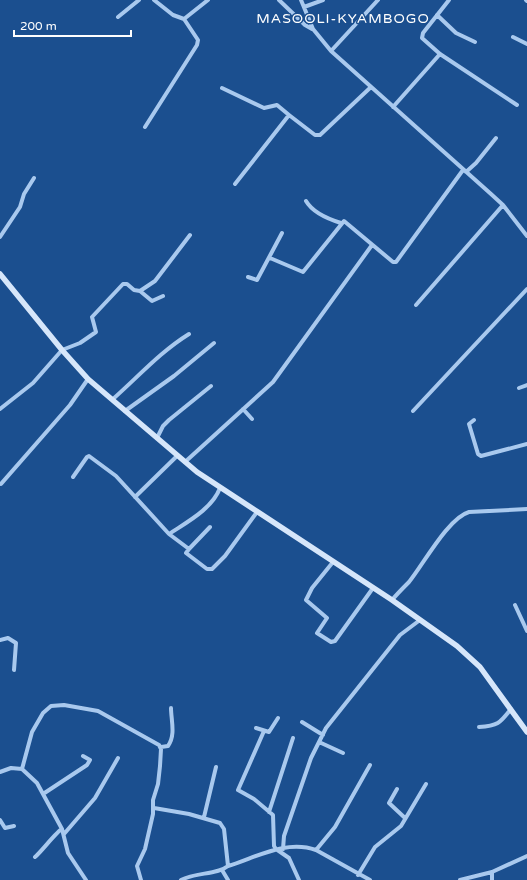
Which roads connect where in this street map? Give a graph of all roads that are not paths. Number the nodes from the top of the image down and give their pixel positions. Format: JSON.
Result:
{"nodes":[{"id":1,"x":139,"y":0,"type":"edge"},
{"id":2,"x":154,"y":0,"type":"edge"},
{"id":3,"x":208,"y":0,"type":"edge"},
{"id":4,"x":279,"y":0,"type":"edge"},
{"id":5,"x":300,"y":0,"type":"edge"},
{"id":6,"x":323,"y":0,"type":"edge"},
{"id":7,"x":378,"y":0,"type":"edge"},
{"id":8,"x":449,"y":0,"type":"edge"},
{"id":9,"x":304,"y":7,"type":"junction"},
{"id":10,"x":437,"y":15,"type":"junction"},
{"id":11,"x":118,"y":17,"type":"dead end"},
{"id":12,"x":184,"y":19,"type":"junction"},
{"id":13,"x":313,"y":29,"type":"junction"},
{"id":14,"x":513,"y":37,"type":"dead end"},
{"id":15,"x":475,"y":42,"type":"dead end"},
{"id":16,"x":527,"y":44,"type":"edge"},
{"id":17,"x":331,"y":51,"type":"junction"},
{"id":18,"x":440,"y":54,"type":"junction"},
{"id":19,"x":371,"y":87,"type":"junction"},
{"id":20,"x":222,"y":88,"type":"dead end"},
{"id":21,"x":517,"y":105,"type":"dead end"},
{"id":22,"x":393,"y":107,"type":"junction"},
{"id":23,"x":289,"y":115,"type":"junction"},
{"id":24,"x":145,"y":127,"type":"dead end"},
{"id":25,"x":496,"y":138,"type":"dead end"},
{"id":26,"x":464,"y":171,"type":"junction"},
{"id":27,"x":34,"y":178,"type":"dead end"},
{"id":28,"x":235,"y":184,"type":"dead end"},
{"id":29,"x":306,"y":201,"type":"dead end"},
{"id":30,"x":503,"y":205,"type":"junction"},
{"id":31,"x":341,"y":223,"type":"junction"},
{"id":32,"x":282,"y":233,"type":"dead end"},
{"id":33,"x":190,"y":235,"type":"dead end"},
{"id":34,"x":527,"y":236,"type":"edge"},
{"id":35,"x":0,"y":237,"type":"edge"},
{"id":36,"x":372,"y":245,"type":"junction"},
{"id":37,"x":270,"y":258,"type":"junction"},
{"id":38,"x":0,"y":274,"type":"edge"},
{"id":39,"x":248,"y":277,"type":"dead end"},
{"id":40,"x":527,"y":289,"type":"edge"},
{"id":41,"x":140,"y":291,"type":"junction"},
{"id":42,"x":163,"y":296,"type":"dead end"},
{"id":43,"x":416,"y":305,"type":"dead end"},
{"id":44,"x":189,"y":334,"type":"dead end"},
{"id":45,"x":214,"y":343,"type":"dead end"},
{"id":46,"x":62,"y":350,"type":"junction"},
{"id":47,"x":88,"y":379,"type":"junction"},
{"id":48,"x":527,"y":385,"type":"edge"},
{"id":49,"x":211,"y":386,"type":"dead end"},
{"id":50,"x":519,"y":388,"type":"dead end"},
{"id":51,"x":113,"y":399,"type":"junction"},
{"id":52,"x":0,"y":409,"type":"edge"},
{"id":53,"x":243,"y":409,"type":"junction"},
{"id":54,"x":125,"y":411,"type":"junction"},
{"id":55,"x":413,"y":411,"type":"dead end"},
{"id":56,"x":252,"y":419,"type":"dead end"},
{"id":57,"x":474,"y":420,"type":"dead end"},
{"id":58,"x":157,"y":438,"type":"junction"},
{"id":59,"x":527,"y":444,"type":"edge"},
{"id":60,"x":177,"y":456,"type":"junction"},
{"id":61,"x":185,"y":462,"type":"junction"},
{"id":62,"x":73,"y":476,"type":"dead end"},
{"id":63,"x":1,"y":484,"type":"edge"},
{"id":64,"x":220,"y":488,"type":"junction"},
{"id":65,"x":135,"y":497,"type":"junction"},
{"id":66,"x":527,"y":509,"type":"edge"},
{"id":67,"x":256,"y":512,"type":"junction"},
{"id":68,"x":210,"y":527,"type":"dead end"},
{"id":69,"x":169,"y":534,"type":"junction"},
{"id":70,"x":189,"y":549,"type":"junction"},
{"id":71,"x":333,"y":562,"type":"junction"},
{"id":72,"x":373,"y":588,"type":"junction"},
{"id":73,"x":392,"y":600,"type":"junction"},
{"id":74,"x":515,"y":605,"type":"dead end"},
{"id":75,"x":420,"y":620,"type":"junction"},
{"id":76,"x":527,"y":631,"type":"edge"},
{"id":77,"x":0,"y":640,"type":"edge"},
{"id":78,"x":14,"y":670,"type":"dead end"},
{"id":79,"x":171,"y":708,"type":"dead end"},
{"id":80,"x":511,"y":709,"type":"junction"},
{"id":81,"x":278,"y":718,"type":"dead end"},
{"id":82,"x":302,"y":722,"type":"dead end"},
{"id":83,"x":479,"y":726,"type":"dead end"},
{"id":84,"x":256,"y":728,"type":"dead end"},
{"id":85,"x":264,"y":731,"type":"junction"},
{"id":86,"x":527,"y":732,"type":"edge"},
{"id":87,"x":323,"y":735,"type":"junction"},
{"id":88,"x":293,"y":738,"type":"dead end"},
{"id":89,"x":319,"y":742,"type":"junction"},
{"id":90,"x":161,"y":746,"type":"junction"},
{"id":91,"x":343,"y":753,"type":"dead end"},
{"id":92,"x":83,"y":756,"type":"dead end"},
{"id":93,"x":118,"y":758,"type":"dead end"},
{"id":94,"x":370,"y":765,"type":"dead end"},
{"id":95,"x":22,"y":768,"type":"junction"},
{"id":96,"x":216,"y":768,"type":"dead end"},
{"id":97,"x":0,"y":772,"type":"edge"},
{"id":98,"x":426,"y":784,"type":"dead end"},
{"id":99,"x":397,"y":789,"type":"dead end"},
{"id":100,"x":43,"y":794,"type":"junction"},
{"id":101,"x":154,"y":808,"type":"junction"},
{"id":102,"x":269,"y":812,"type":"junction"},
{"id":103,"x":204,"y":817,"type":"junction"},
{"id":104,"x":405,"y":818,"type":"junction"},
{"id":105,"x":0,"y":820,"type":"edge"},
{"id":106,"x":14,"y":826,"type":"dead end"},
{"id":107,"x":62,"y":830,"type":"junction"},
{"id":108,"x":64,"y":834,"type":"junction"},
{"id":109,"x":276,"y":849,"type":"junction"},
{"id":110,"x":283,"y":849,"type":"junction"},
{"id":111,"x":316,"y":850,"type":"junction"},
{"id":112,"x":527,"y":856,"type":"edge"},
{"id":113,"x":34,"y":857,"type":"dead end"},
{"id":114,"x":228,"y":866,"type":"junction"},
{"id":115,"x":222,"y":870,"type":"junction"},
{"id":116,"x":492,"y":872,"type":"junction"},
{"id":117,"x":358,"y":874,"type":"junction"},
{"id":118,"x":86,"y":880,"type":"edge"},
{"id":119,"x":141,"y":880,"type":"edge"},
{"id":120,"x":181,"y":880,"type":"edge"},
{"id":121,"x":228,"y":880,"type":"edge"},
{"id":122,"x":299,"y":880,"type":"edge"},
{"id":123,"x":370,"y":880,"type":"edge"},
{"id":124,"x":460,"y":880,"type":"edge"},
{"id":125,"x":492,"y":880,"type":"edge"}],
"edges":[{"from":1,"to":11,"type":"street"},
{"from":2,"to":12,"type":"street"},
{"from":3,"to":12,"type":"street"},
{"from":4,"to":13,"type":"street"},
{"from":5,"to":9,"type":"street"},
{"from":6,"to":9,"type":"street"},
{"from":7,"to":17,"type":"street"},
{"from":8,"to":10,"type":"street"},
{"from":9,"to":13,"type":"street"},
{"from":10,"to":15,"type":"street"},
{"from":10,"to":18,"type":"street"},
{"from":12,"to":24,"type":"street"},
{"from":13,"to":17,"type":"street"},
{"from":14,"to":16,"type":"street"},
{"from":17,"to":19,"type":"street"},
{"from":18,"to":21,"type":"street"},
{"from":18,"to":22,"type":"street"},
{"from":19,"to":22,"type":"street"},
{"from":19,"to":23,"type":"street"},
{"from":20,"to":23,"type":"street"},
{"from":22,"to":26,"type":"street"},
{"from":23,"to":28,"type":"street"},
{"from":25,"to":26,"type":"street"},
{"from":26,"to":30,"type":"street"},
{"from":26,"to":36,"type":"street"},
{"from":27,"to":35,"type":"street"},
{"from":29,"to":31,"type":"street"},
{"from":30,"to":34,"type":"street"},
{"from":30,"to":43,"type":"street"},
{"from":31,"to":36,"type":"street"},
{"from":31,"to":37,"type":"street"},
{"from":32,"to":37,"type":"street"},
{"from":33,"to":41,"type":"street"},
{"from":36,"to":53,"type":"street"},
{"from":37,"to":39,"type":"street"},
{"from":38,"to":46,"type":"street"},
{"from":40,"to":55,"type":"street"},
{"from":41,"to":42,"type":"street"},
{"from":41,"to":46,"type":"street"},
{"from":44,"to":51,"type":"street"},
{"from":45,"to":54,"type":"street"},
{"from":46,"to":47,"type":"street"},
{"from":46,"to":52,"type":"street"},
{"from":47,"to":51,"type":"street"},
{"from":47,"to":63,"type":"street"},
{"from":48,"to":50,"type":"street"},
{"from":49,"to":58,"type":"street"},
{"from":51,"to":54,"type":"street"},
{"from":53,"to":56,"type":"street"},
{"from":53,"to":61,"type":"street"},
{"from":54,"to":58,"type":"street"},
{"from":57,"to":59,"type":"street"},
{"from":58,"to":60,"type":"street"},
{"from":60,"to":61,"type":"street"},
{"from":60,"to":65,"type":"street"},
{"from":61,"to":64,"type":"street"},
{"from":62,"to":65,"type":"street"},
{"from":64,"to":67,"type":"street"},
{"from":64,"to":69,"type":"street"},
{"from":65,"to":69,"type":"street"},
{"from":66,"to":73,"type":"street"},
{"from":67,"to":70,"type":"street"},
{"from":67,"to":71,"type":"street"},
{"from":68,"to":70,"type":"street"},
{"from":69,"to":70,"type":"street"},
{"from":71,"to":72,"type":"street"},
{"from":71,"to":72,"type":"street"},
{"from":72,"to":73,"type":"street"},
{"from":73,"to":75,"type":"street"},
{"from":74,"to":76,"type":"street"},
{"from":75,"to":80,"type":"street"},
{"from":75,"to":87,"type":"street"},
{"from":77,"to":78,"type":"street"},
{"from":79,"to":90,"type":"street"},
{"from":80,"to":83,"type":"street"},
{"from":80,"to":86,"type":"street"},
{"from":81,"to":85,"type":"street"},
{"from":82,"to":87,"type":"street"},
{"from":84,"to":85,"type":"street"},
{"from":85,"to":102,"type":"street"},
{"from":87,"to":89,"type":"street"},
{"from":88,"to":102,"type":"street"},
{"from":89,"to":91,"type":"street"},
{"from":89,"to":110,"type":"street"},
{"from":90,"to":95,"type":"street"},
{"from":90,"to":101,"type":"street"},
{"from":92,"to":100,"type":"street"},
{"from":93,"to":108,"type":"street"},
{"from":94,"to":111,"type":"street"},
{"from":95,"to":97,"type":"street"},
{"from":95,"to":100,"type":"street"},
{"from":96,"to":103,"type":"street"},
{"from":98,"to":104,"type":"street"},
{"from":99,"to":104,"type":"street"},
{"from":100,"to":107,"type":"street"},
{"from":101,"to":103,"type":"street"},
{"from":101,"to":119,"type":"street"},
{"from":102,"to":109,"type":"street"},
{"from":103,"to":114,"type":"street"},
{"from":104,"to":117,"type":"street"},
{"from":105,"to":106,"type":"street"},
{"from":107,"to":108,"type":"street"},
{"from":107,"to":113,"type":"street"},
{"from":108,"to":118,"type":"street"},
{"from":109,"to":110,"type":"street"},
{"from":109,"to":114,"type":"street"},
{"from":109,"to":122,"type":"street"},
{"from":110,"to":111,"type":"street"},
{"from":111,"to":117,"type":"street"},
{"from":112,"to":116,"type":"street"},
{"from":114,"to":115,"type":"street"},
{"from":115,"to":120,"type":"street"},
{"from":115,"to":121,"type":"street"},
{"from":116,"to":124,"type":"street"},
{"from":116,"to":125,"type":"street"},
{"from":117,"to":123,"type":"street"}]}
